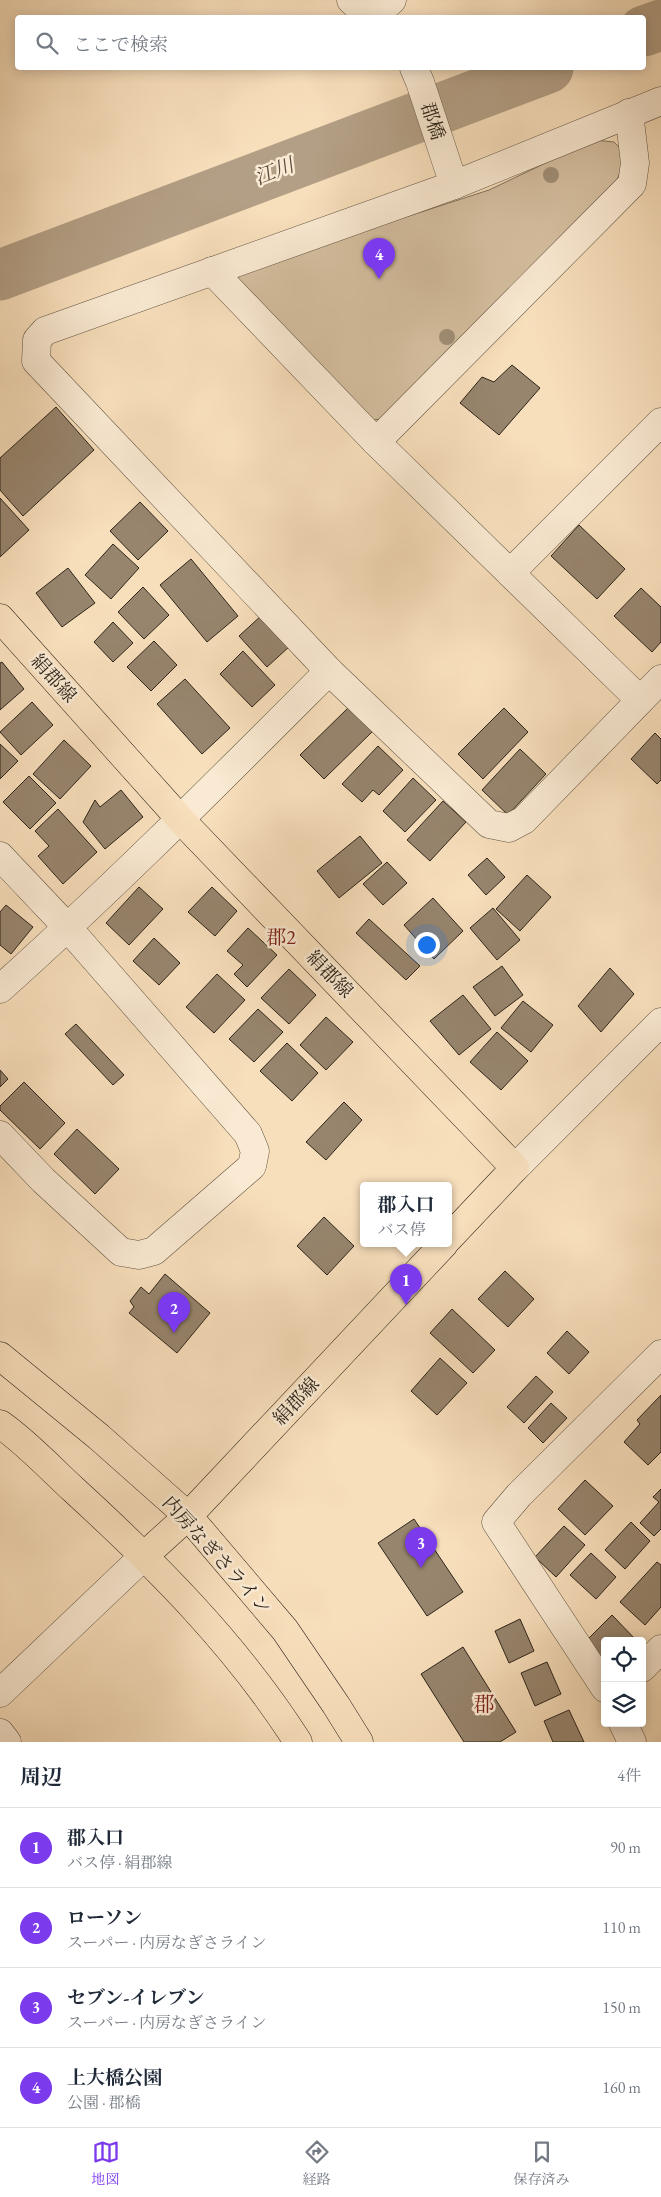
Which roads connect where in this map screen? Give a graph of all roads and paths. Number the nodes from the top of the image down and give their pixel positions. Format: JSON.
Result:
{"nodes":[{"id":1,"x":351,"y":0,"type":"edge"},
{"id":2,"x":392,"y":0,"type":"edge"},
{"id":3,"x":368,"y":15,"type":"edge"},
{"id":4,"x":374,"y":15,"type":"edge"},
{"id":5,"x":417,"y":75,"type":"edge"},
{"id":6,"x":661,"y":101,"type":"edge"},
{"id":7,"x":630,"y":113,"type":"junction"},
{"id":8,"x":450,"y":172,"type":"junction"},
{"id":9,"x":212,"y":271,"type":"junction"},
{"id":10,"x":661,"y":422,"type":"edge"},
{"id":11,"x":376,"y":442,"type":"junction"},
{"id":12,"x":510,"y":573,"type":"junction"},
{"id":13,"x":0,"y":618,"type":"edge"},
{"id":14,"x":328,"y":671,"type":"junction"},
{"id":15,"x":661,"y":679,"type":"edge"},
{"id":16,"x":640,"y":700,"type":"junction"},
{"id":17,"x":181,"y":820,"type":"junction"},
{"id":18,"x":0,"y":856,"type":"edge"},
{"id":19,"x":68,"y":928,"type":"junction"},
{"id":20,"x":0,"y":989,"type":"edge"},
{"id":21,"x":661,"y":1022,"type":"edge"},
{"id":22,"x":0,"y":1135,"type":"edge"},
{"id":23,"x":515,"y":1168,"type":"junction"},
{"id":24,"x":452,"y":1235,"type":"edge"},
{"id":25,"x":441,"y":1247,"type":"edge"},
{"id":26,"x":661,"y":1354,"type":"edge"},
{"id":27,"x":0,"y":1356,"type":"edge"},
{"id":28,"x":0,"y":1424,"type":"edge"},
{"id":29,"x":188,"y":1516,"type":"junction"},
{"id":30,"x":145,"y":1555,"type":"junction"},
{"id":31,"x":661,"y":1649,"type":"edge"},
{"id":32,"x":646,"y":1664,"type":"edge"},
{"id":33,"x":601,"y":1682,"type":"edge"},
{"id":34,"x":0,"y":1693,"type":"edge"},
{"id":35,"x":625,"y":1727,"type":"edge"},
{"id":36,"x":0,"y":1733,"type":"edge"},
{"id":37,"x":7,"y":1742,"type":"edge"},
{"id":38,"x":298,"y":1742,"type":"edge"},
{"id":39,"x":359,"y":1742,"type":"edge"},
{"id":40,"x":632,"y":1742,"type":"edge"}],
"edges":[{"from":1,"to":3,"type":"street"},
{"from":2,"to":4,"type":"street"},
{"from":5,"to":8,"type":"street","name":"郡橋"},
{"from":6,"to":7,"type":"street"},
{"from":7,"to":8,"type":"street"},
{"from":7,"to":11,"type":"street"},
{"from":8,"to":9,"type":"street"},
{"from":9,"to":11,"type":"street"},
{"from":9,"to":14,"type":"street"},
{"from":10,"to":12,"type":"street"},
{"from":11,"to":12,"type":"street"},
{"from":12,"to":16,"type":"street"},
{"from":13,"to":17,"type":"main road","name":"絹郡線"},
{"from":14,"to":16,"type":"street"},
{"from":14,"to":17,"type":"street"},
{"from":15,"to":16,"type":"street"},
{"from":17,"to":19,"type":"street"},
{"from":17,"to":23,"type":"main road","name":"絹郡線"},
{"from":18,"to":19,"type":"street"},
{"from":19,"to":20,"type":"street"},
{"from":19,"to":22,"type":"street"},
{"from":21,"to":23,"type":"street"},
{"from":23,"to":24,"type":"main road"},
{"from":25,"to":29,"type":"main road","name":"絹郡線"},
{"from":26,"to":33,"type":"street"},
{"from":27,"to":29,"type":"main road","name":"内房なぎさライン"},
{"from":28,"to":30,"type":"main road"},
{"from":29,"to":30,"type":"main road","name":"絹郡線"},
{"from":29,"to":39,"type":"main road","name":"内房なぎさライン"},
{"from":30,"to":34,"type":"street"},
{"from":30,"to":38,"type":"main road"},
{"from":31,"to":32,"type":"street"},
{"from":35,"to":40,"type":"street"},
{"from":36,"to":37,"type":"street"}]}
